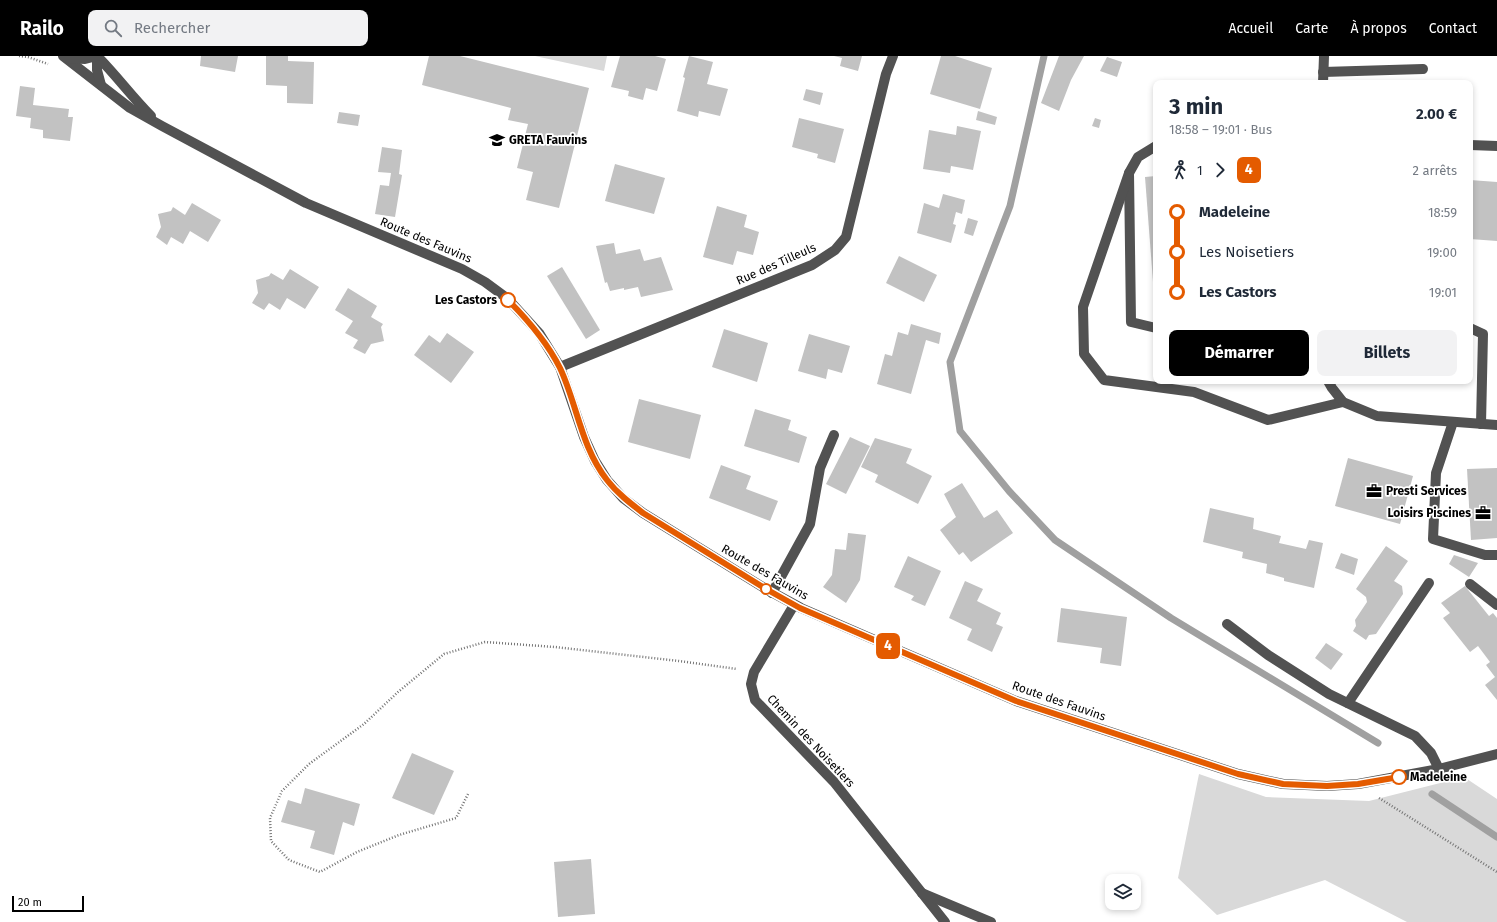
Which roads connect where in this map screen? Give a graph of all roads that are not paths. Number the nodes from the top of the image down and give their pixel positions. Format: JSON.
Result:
{"nodes":[{"id":1,"x":97,"y":56,"type":"edge"},
{"id":2,"x":893,"y":56,"type":"edge"},
{"id":3,"x":1324,"y":56,"type":"edge"},
{"id":4,"x":65,"y":57,"type":"edge"},
{"id":5,"x":1423,"y":69,"type":"dead end"},
{"id":6,"x":1323,"y":72,"type":"junction"},
{"id":7,"x":1323,"y":80,"type":"edge"},
{"id":8,"x":101,"y":85,"type":"junction"},
{"id":9,"x":162,"y":126,"type":"junction"},
{"id":10,"x":1473,"y":145,"type":"edge"},
{"id":11,"x":1497,"y":146,"type":"edge"},
{"id":12,"x":1153,"y":148,"type":"edge"},
{"id":13,"x":1129,"y":173,"type":"junction"},
{"id":14,"x":1153,"y":327,"type":"edge"},
{"id":15,"x":1473,"y":329,"type":"edge"},
{"id":16,"x":560,"y":368,"type":"junction"},
{"id":17,"x":1330,"y":384,"type":"edge"},
{"id":18,"x":1343,"y":402,"type":"junction"},
{"id":19,"x":1453,"y":422,"type":"junction"},
{"id":20,"x":1481,"y":424,"type":"junction"},
{"id":21,"x":1497,"y":425,"type":"edge"},
{"id":22,"x":834,"y":435,"type":"dead end"},
{"id":23,"x":1497,"y":555,"type":"edge"},
{"id":24,"x":1429,"y":584,"type":"dead end"},
{"id":25,"x":1470,"y":584,"type":"dead end"},
{"id":26,"x":772,"y":593,"type":"junction"},
{"id":27,"x":794,"y":605,"type":"junction"},
{"id":28,"x":1497,"y":605,"type":"edge"},
{"id":29,"x":1227,"y":624,"type":"dead end"},
{"id":30,"x":1348,"y":704,"type":"junction"},
{"id":31,"x":1497,"y":754,"type":"edge"},
{"id":32,"x":1439,"y":768,"type":"junction"},
{"id":33,"x":920,"y":892,"type":"junction"},
{"id":34,"x":945,"y":922,"type":"edge"},
{"id":35,"x":991,"y":922,"type":"edge"}],
"edges":[{"from":1,"to":4,"type":"street"},
{"from":1,"to":8,"type":"street"},
{"from":1,"to":9,"type":"street","name":"Route des Fauvins"},
{"from":2,"to":16,"type":"street","name":"Rue des Tilleuls"},
{"from":3,"to":6,"type":"street"},
{"from":4,"to":8,"type":"street","name":"Route des Fauvins"},
{"from":5,"to":6,"type":"street"},
{"from":6,"to":7,"type":"street"},
{"from":8,"to":9,"type":"street","name":"Route des Fauvins"},
{"from":9,"to":16,"type":"street","name":"Route des Fauvins"},
{"from":10,"to":11,"type":"street"},
{"from":12,"to":13,"type":"street"},
{"from":13,"to":14,"type":"street"},
{"from":13,"to":18,"type":"street"},
{"from":15,"to":20,"type":"street"},
{"from":16,"to":26,"type":"street","name":"Route des Fauvins"},
{"from":17,"to":18,"type":"street"},
{"from":18,"to":19,"type":"street"},
{"from":19,"to":20,"type":"street"},
{"from":19,"to":23,"type":"street"},
{"from":20,"to":21,"type":"street"},
{"from":22,"to":26,"type":"street"},
{"from":24,"to":30,"type":"street"},
{"from":25,"to":28,"type":"street"},
{"from":26,"to":27,"type":"street","name":"Route des Fauvins"},
{"from":27,"to":32,"type":"street","name":"Route des Fauvins"},
{"from":27,"to":33,"type":"street","name":"Chemin des Noisetiers"},
{"from":29,"to":30,"type":"street"},
{"from":30,"to":32,"type":"street"},
{"from":31,"to":32,"type":"street","name":"Route des Fauvins"},
{"from":33,"to":34,"type":"street","name":"Chemin des Noisetiers"},
{"from":33,"to":35,"type":"street"}]}
